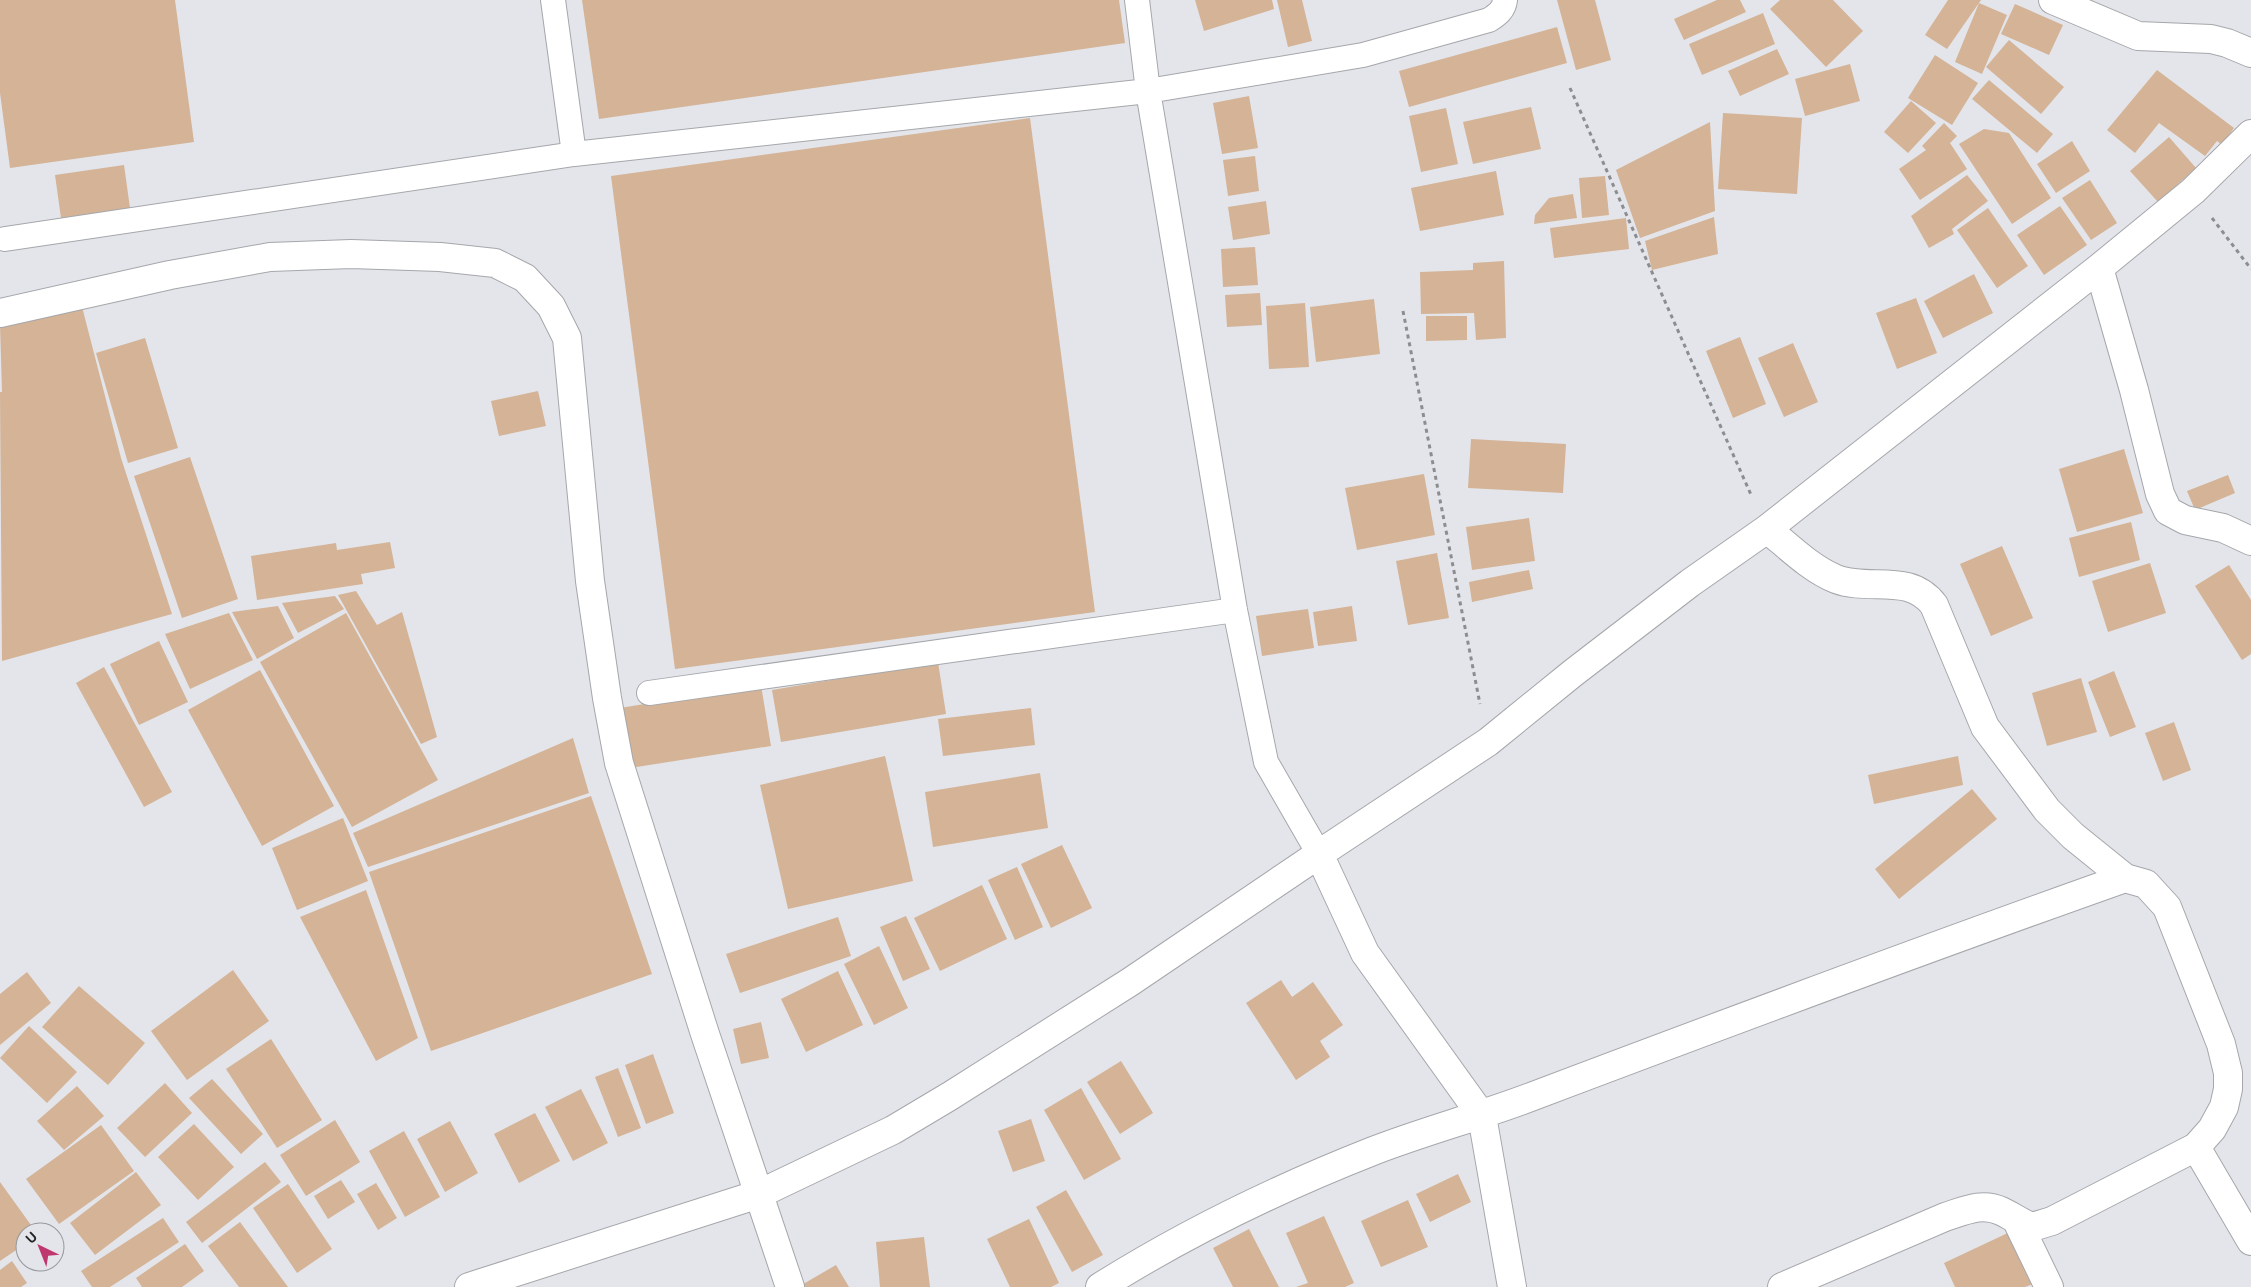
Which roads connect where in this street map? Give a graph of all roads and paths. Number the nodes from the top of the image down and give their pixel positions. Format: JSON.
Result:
{"nodes":[{"id":1,"x":553,"y":0,"type":"edge"},
{"id":2,"x":1136,"y":0,"type":"edge"},
{"id":3,"x":1505,"y":0,"type":"edge"},
{"id":4,"x":2053,"y":0,"type":"edge"},
{"id":5,"x":2251,"y":53,"type":"edge"},
{"id":6,"x":1570,"y":88,"type":"dead end"},
{"id":7,"x":1148,"y":91,"type":"junction"},
{"id":8,"x":2251,"y":134,"type":"edge"},
{"id":9,"x":574,"y":154,"type":"junction"},
{"id":10,"x":2193,"y":191,"type":"junction"},
{"id":11,"x":4,"y":239,"type":"dead end"},
{"id":12,"x":2099,"y":268,"type":"junction"},
{"id":13,"x":2251,"y":269,"type":"edge"},
{"id":14,"x":1402,"y":311,"type":"dead end"},
{"id":15,"x":0,"y":313,"type":"edge"},
{"id":16,"x":1767,"y":529,"type":"junction"},
{"id":17,"x":2251,"y":542,"type":"edge"},
{"id":18,"x":1235,"y":610,"type":"junction"},
{"id":19,"x":649,"y":694,"type":"dead end"},
{"id":20,"x":1488,"y":742,"type":"junction"},
{"id":21,"x":1319,"y":854,"type":"junction"},
{"id":22,"x":2125,"y":878,"type":"junction"},
{"id":23,"x":1482,"y":1116,"type":"junction"},
{"id":24,"x":2196,"y":1147,"type":"junction"},
{"id":25,"x":759,"y":1194,"type":"junction"},
{"id":26,"x":2017,"y":1221,"type":"junction"},
{"id":27,"x":2251,"y":1241,"type":"edge"},
{"id":28,"x":469,"y":1287,"type":"edge"},
{"id":29,"x":790,"y":1287,"type":"edge"},
{"id":30,"x":1100,"y":1287,"type":"edge"},
{"id":31,"x":1512,"y":1287,"type":"edge"},
{"id":32,"x":1782,"y":1287,"type":"edge"},
{"id":33,"x":2049,"y":1287,"type":"edge"}],
"edges":[{"from":1,"to":9,"type":"lane"},
{"from":2,"to":7,"type":"lane"},
{"from":3,"to":7,"type":"lane"},
{"from":4,"to":5,"type":"street"},
{"from":6,"to":16,"type":"path"},
{"from":7,"to":9,"type":"lane"},
{"from":7,"to":18,"type":"lane"},
{"from":8,"to":10,"type":"street"},
{"from":9,"to":11,"type":"lane"},
{"from":10,"to":12,"type":"street"},
{"from":10,"to":13,"type":"path"},
{"from":12,"to":16,"type":"street"},
{"from":12,"to":17,"type":"street"},
{"from":14,"to":20,"type":"path"},
{"from":15,"to":25,"type":"street"},
{"from":16,"to":20,"type":"street"},
{"from":16,"to":22,"type":"street"},
{"from":18,"to":19,"type":"lane"},
{"from":18,"to":21,"type":"lane"},
{"from":20,"to":21,"type":"street"},
{"from":21,"to":23,"type":"street"},
{"from":21,"to":25,"type":"street"},
{"from":22,"to":23,"type":"street"},
{"from":22,"to":24,"type":"street"},
{"from":23,"to":30,"type":"street"},
{"from":23,"to":31,"type":"street"},
{"from":24,"to":26,"type":"street"},
{"from":24,"to":27,"type":"street"},
{"from":25,"to":28,"type":"street"},
{"from":25,"to":29,"type":"street"},
{"from":26,"to":32,"type":"street"},
{"from":26,"to":33,"type":"street"}]}
